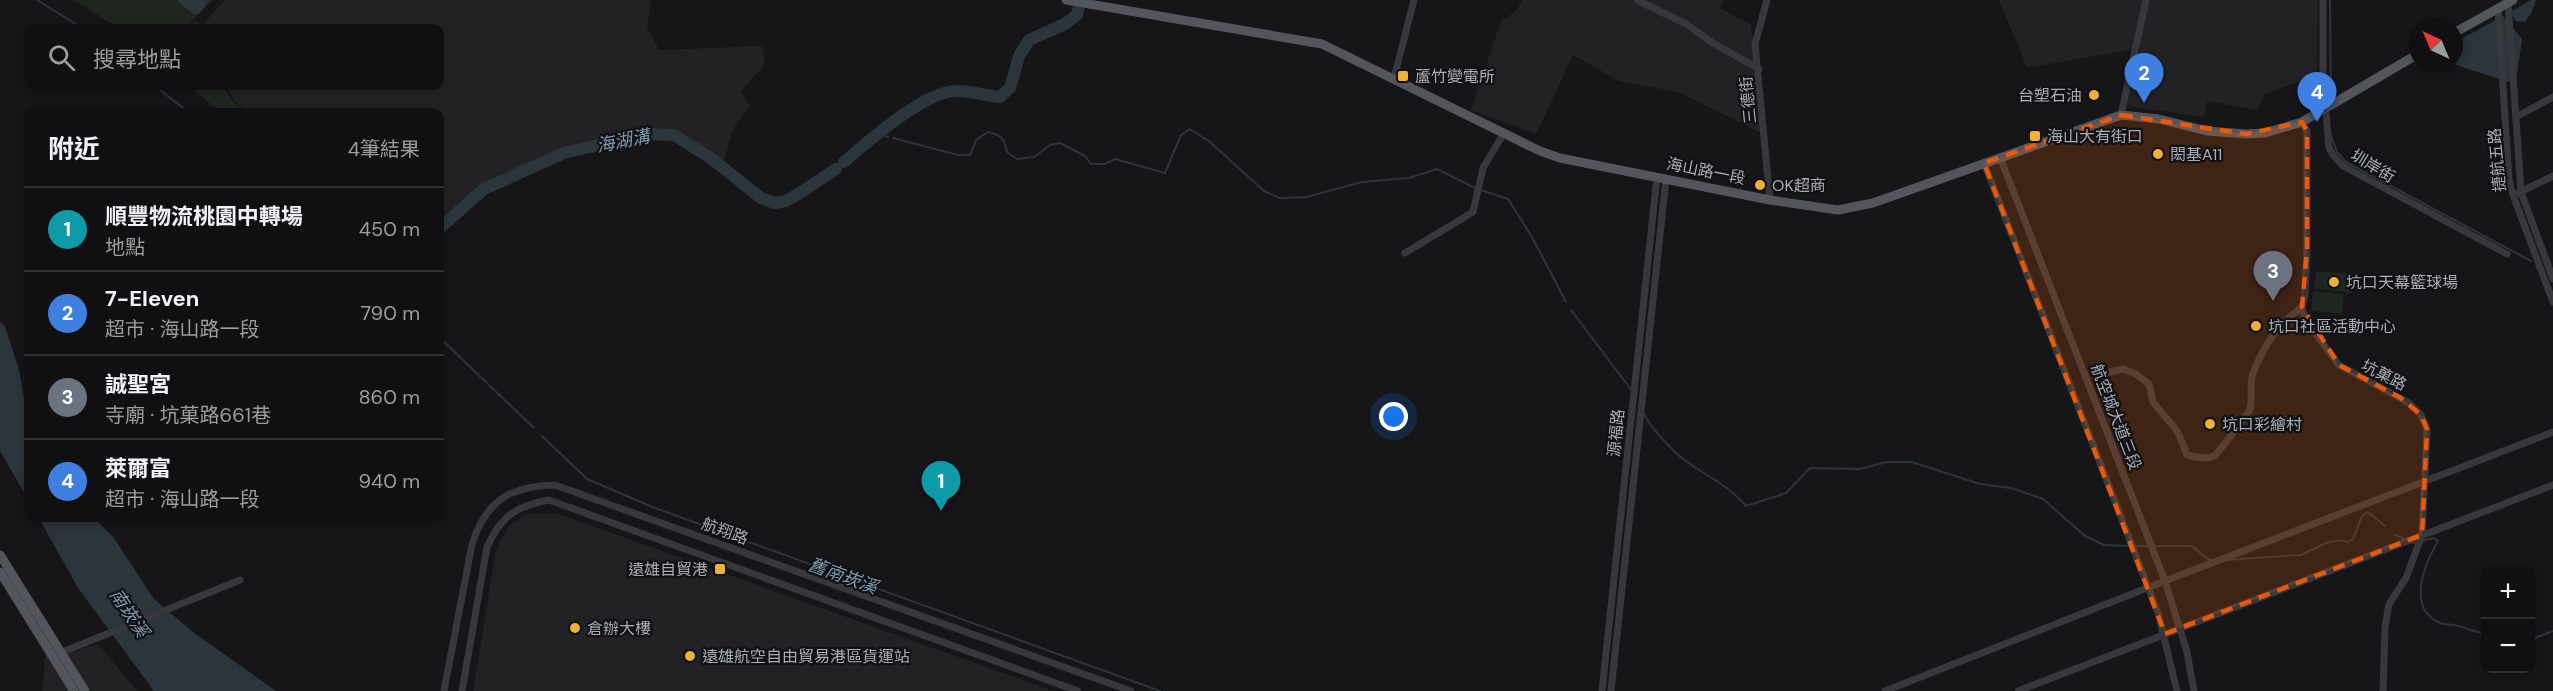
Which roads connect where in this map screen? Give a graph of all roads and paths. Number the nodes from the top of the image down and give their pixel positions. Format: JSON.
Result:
{"nodes":[{"id":1,"x":1414,"y":0,"type":"edge"},
{"id":2,"x":1637,"y":0,"type":"edge"},
{"id":3,"x":1767,"y":0,"type":"edge"},
{"id":4,"x":2146,"y":0,"type":"edge"},
{"id":5,"x":2323,"y":0,"type":"edge"},
{"id":6,"x":2511,"y":1,"type":"edge"},
{"id":7,"x":1075,"y":2,"type":"edge"},
{"id":8,"x":1651,"y":2,"type":"edge"},
{"id":9,"x":2498,"y":8,"type":"junction"},
{"id":10,"x":2463,"y":28,"type":"edge"},
{"id":11,"x":2409,"y":59,"type":"edge"},
{"id":12,"x":1759,"y":69,"type":"junction"},
{"id":13,"x":1394,"y":78,"type":"junction"},
{"id":14,"x":2553,"y":97,"type":"edge"},
{"id":15,"x":2327,"y":106,"type":"junction"},
{"id":16,"x":2121,"y":115,"type":"junction"},
{"id":17,"x":2516,"y":117,"type":"junction"},
{"id":18,"x":2302,"y":122,"type":"junction"},
{"id":19,"x":1504,"y":133,"type":"junction"},
{"id":20,"x":2000,"y":157,"type":"junction"},
{"id":21,"x":1984,"y":163,"type":"junction"},
{"id":22,"x":2553,"y":176,"type":"edge"},
{"id":23,"x":1662,"y":178,"type":"junction"},
{"id":24,"x":2521,"y":192,"type":"junction"},
{"id":25,"x":2513,"y":195,"type":"junction"},
{"id":26,"x":1770,"y":200,"type":"junction"},
{"id":27,"x":1405,"y":253,"type":"dead end"},
{"id":28,"x":2507,"y":254,"type":"dead end"},
{"id":29,"x":2553,"y":279,"type":"edge"},
{"id":30,"x":2553,"y":302,"type":"edge"},
{"id":31,"x":2302,"y":307,"type":"junction"},
{"id":32,"x":2094,"y":370,"type":"dead end"},
{"id":33,"x":2553,"y":432,"type":"edge"},
{"id":34,"x":2426,"y":481,"type":"junction"},
{"id":35,"x":2553,"y":485,"type":"edge"},
{"id":36,"x":2422,"y":535,"type":"junction"},
{"id":37,"x":0,"y":555,"type":"edge"},
{"id":38,"x":0,"y":572,"type":"edge"},
{"id":39,"x":240,"y":580,"type":"dead end"},
{"id":40,"x":2165,"y":580,"type":"junction"},
{"id":41,"x":2149,"y":588,"type":"junction"},
{"id":42,"x":2181,"y":628,"type":"junction"},
{"id":43,"x":2165,"y":634,"type":"junction"},
{"id":44,"x":60,"y":653,"type":"junction"},
{"id":45,"x":74,"y":691,"type":"edge"},
{"id":46,"x":85,"y":691,"type":"edge"},
{"id":47,"x":444,"y":691,"type":"edge"},
{"id":48,"x":462,"y":691,"type":"edge"},
{"id":49,"x":1078,"y":691,"type":"edge"},
{"id":50,"x":1131,"y":691,"type":"edge"},
{"id":51,"x":1602,"y":691,"type":"edge"},
{"id":52,"x":1611,"y":691,"type":"edge"},
{"id":53,"x":1885,"y":691,"type":"edge"},
{"id":54,"x":2018,"y":691,"type":"edge"},
{"id":55,"x":2177,"y":691,"type":"edge"},
{"id":56,"x":2194,"y":691,"type":"edge"},
{"id":57,"x":2383,"y":691,"type":"edge"}],
"edges":[{"from":1,"to":13,"type":"street"},
{"from":2,"to":8,"type":"street"},
{"from":3,"to":12,"type":"street","name":"三德街"},
{"from":4,"to":16,"type":"street"},
{"from":5,"to":15,"type":"street","name":"圳岸街"},
{"from":6,"to":9,"type":"main road"},
{"from":6,"to":17,"type":"street","name":"捷航五路"},
{"from":7,"to":13,"type":"main road","name":"海山路一段"},
{"from":8,"to":12,"type":"street"},
{"from":9,"to":10,"type":"main road"},
{"from":9,"to":25,"type":"street","name":"捷航五路"},
{"from":11,"to":15,"type":"main road","name":"海山路一段"},
{"from":12,"to":26,"type":"street","name":"三德街"},
{"from":13,"to":19,"type":"main road","name":"海山路一段"},
{"from":14,"to":17,"type":"street"},
{"from":15,"to":18,"type":"main road","name":"海山路一段"},
{"from":15,"to":28,"type":"street","name":"圳岸街"},
{"from":16,"to":18,"type":"main road","name":"海山路一段"},
{"from":16,"to":20,"type":"main road","name":"海山路一段"},
{"from":17,"to":24,"type":"street","name":"捷航五路"},
{"from":18,"to":31,"type":"street"},
{"from":19,"to":23,"type":"main road","name":"海山路一段"},
{"from":19,"to":27,"type":"street"},
{"from":20,"to":21,"type":"main road","name":"海山路一段"},
{"from":20,"to":40,"type":"street","name":"航空城大道三段"},
{"from":21,"to":26,"type":"main road","name":"海山路一段"},
{"from":21,"to":41,"type":"street","name":"航空城大道三段"},
{"from":22,"to":24,"type":"street"},
{"from":23,"to":26,"type":"main road","name":"海山路一段"},
{"from":23,"to":51,"type":"street","name":"源福路"},
{"from":23,"to":52,"type":"street","name":"源福路"},
{"from":24,"to":25,"type":"street"},
{"from":24,"to":29,"type":"street","name":"捷航五路"},
{"from":25,"to":30,"type":"street","name":"捷航五路"},
{"from":31,"to":32,"type":"street"},
{"from":31,"to":34,"type":"street","name":"坑菓路"},
{"from":33,"to":34,"type":"street"},
{"from":34,"to":36,"type":"street","name":"坑菓路"},
{"from":34,"to":40,"type":"street"},
{"from":35,"to":36,"type":"street"},
{"from":36,"to":42,"type":"street"},
{"from":36,"to":57,"type":"street","name":"坑菓路"},
{"from":37,"to":44,"type":"main road"},
{"from":38,"to":45,"type":"main road"},
{"from":39,"to":44,"type":"street"},
{"from":40,"to":41,"type":"street"},
{"from":40,"to":42,"type":"street","name":"航空城大道三段"},
{"from":41,"to":43,"type":"street","name":"航空城大道三段"},
{"from":41,"to":53,"type":"street"},
{"from":42,"to":43,"type":"street"},
{"from":42,"to":56,"type":"street","name":"航空城大道三段"},
{"from":43,"to":54,"type":"street"},
{"from":43,"to":55,"type":"street","name":"航空城大道三段"},
{"from":44,"to":46,"type":"main road"},
{"from":47,"to":50,"type":"street","name":"航翔路"},
{"from":48,"to":49,"type":"street","name":"航翔路"}]}
